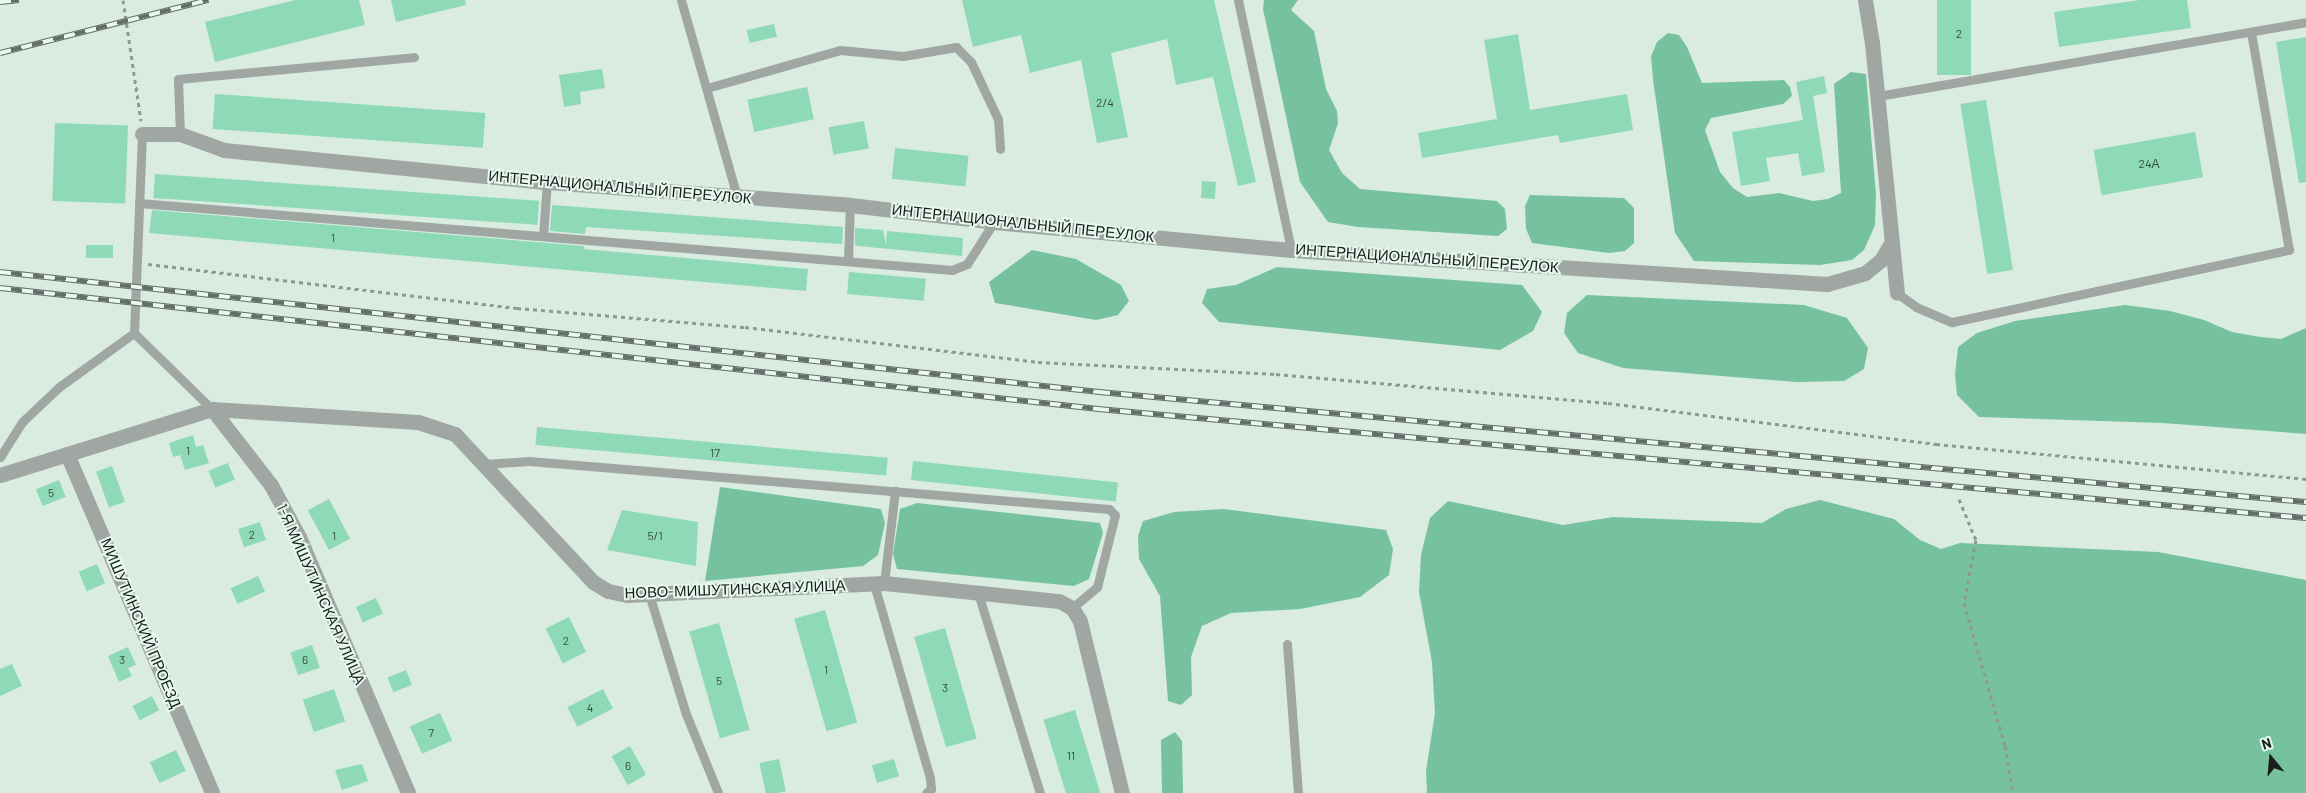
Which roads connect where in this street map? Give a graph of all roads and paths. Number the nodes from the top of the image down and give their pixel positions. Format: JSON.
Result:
{"nodes":[{"id":1,"x":123,"y":0,"type":"edge"},
{"id":2,"x":681,"y":0,"type":"edge"},
{"id":3,"x":1238,"y":0,"type":"edge"},
{"id":4,"x":1865,"y":0,"type":"edge"},
{"id":5,"x":2306,"y":22,"type":"edge"},
{"id":6,"x":2251,"y":32,"type":"junction"},
{"id":7,"x":414,"y":57,"type":"dead end"},
{"id":8,"x":707,"y":88,"type":"junction"},
{"id":9,"x":1878,"y":96,"type":"junction"},
{"id":10,"x":142,"y":134,"type":"junction"},
{"id":11,"x":180,"y":134,"type":"junction"},
{"id":12,"x":1000,"y":149,"type":"dead end"},
{"id":13,"x":546,"y":182,"type":"junction"},
{"id":14,"x":737,"y":196,"type":"junction"},
{"id":15,"x":139,"y":203,"type":"junction"},
{"id":16,"x":850,"y":204,"type":"junction"},
{"id":17,"x":994,"y":222,"type":"junction"},
{"id":18,"x":543,"y":236,"type":"junction"},
{"id":19,"x":1892,"y":242,"type":"junction"},
{"id":20,"x":1291,"y":250,"type":"junction"},
{"id":21,"x":848,"y":261,"type":"junction"},
{"id":22,"x":135,"y":262,"type":"junction"},
{"id":23,"x":1897,"y":293,"type":"joint"},
{"id":24,"x":134,"y":334,"type":"junction"},
{"id":25,"x":212,"y":409,"type":"junction"},
{"id":26,"x":67,"y":454,"type":"junction"},
{"id":27,"x":0,"y":457,"type":"edge"},
{"id":28,"x":485,"y":464,"type":"junction"},
{"id":29,"x":0,"y":475,"type":"edge"},
{"id":30,"x":2306,"y":479,"type":"edge"},
{"id":31,"x":894,"y":491,"type":"junction"},
{"id":32,"x":1959,"y":499,"type":"dead end"},
{"id":33,"x":879,"y":584,"type":"junction"},
{"id":34,"x":978,"y":593,"type":"junction"},
{"id":35,"x":650,"y":594,"type":"junction"},
{"id":36,"x":1072,"y":608,"type":"junction"},
{"id":37,"x":1287,"y":644,"type":"dead end"},
{"id":38,"x":212,"y":793,"type":"edge"},
{"id":39,"x":408,"y":793,"type":"edge"},
{"id":40,"x":718,"y":793,"type":"edge"},
{"id":41,"x":926,"y":793,"type":"edge"},
{"id":42,"x":1040,"y":793,"type":"edge"},
{"id":43,"x":1122,"y":793,"type":"edge"},
{"id":44,"x":1298,"y":793,"type":"edge"},
{"id":45,"x":2013,"y":793,"type":"edge"}],
"edges":[{"from":1,"to":10,"type":"path"},
{"from":2,"to":8,"type":"lane"},
{"from":3,"to":20,"type":"lane"},
{"from":4,"to":9,"type":"street"},
{"from":5,"to":6,"type":"lane"},
{"from":6,"to":9,"type":"lane"},
{"from":6,"to":23,"type":"lane"},
{"from":7,"to":11,"type":"lane"},
{"from":8,"to":12,"type":"lane"},
{"from":8,"to":14,"type":"lane"},
{"from":9,"to":19,"type":"street"},
{"from":10,"to":11,"type":"street","name":"ИНТЕРНАЦИОНАЛЬНЫЙ ПЕРЕУЛОК"},
{"from":10,"to":15,"type":"lane"},
{"from":11,"to":13,"type":"street","name":"ИНТЕРНАЦИОНАЛЬНЫЙ ПЕРЕУЛОК"},
{"from":13,"to":14,"type":"street","name":"ИНТЕРНАЦИОНАЛЬНЫЙ ПЕРЕУЛОК"},
{"from":13,"to":18,"type":"lane"},
{"from":14,"to":16,"type":"street","name":"ИНТЕРНАЦИОНАЛЬНЫЙ ПЕРЕУЛОК"},
{"from":15,"to":18,"type":"lane"},
{"from":15,"to":22,"type":"lane"},
{"from":16,"to":17,"type":"street","name":"ИНТЕРНАЦИОНАЛЬНЫЙ ПЕРЕУЛОК"},
{"from":16,"to":21,"type":"lane"},
{"from":17,"to":20,"type":"street","name":"ИНТЕРНАЦИОНАЛЬНЫЙ ПЕРЕУЛОК"},
{"from":17,"to":21,"type":"lane"},
{"from":18,"to":21,"type":"lane"},
{"from":19,"to":20,"type":"street","name":"ИНТЕРНАЦИОНАЛЬНЫЙ ПЕРЕУЛОК"},
{"from":19,"to":23,"type":"street"},
{"from":22,"to":24,"type":"lane"},
{"from":22,"to":30,"type":"path"},
{"from":24,"to":25,"type":"lane"},
{"from":24,"to":27,"type":"lane"},
{"from":25,"to":26,"type":"street"},
{"from":25,"to":28,"type":"street","name":"НОВО-МИШУТИНСКАЯ УЛИЦА"},
{"from":25,"to":39,"type":"street","name":"1-Я МИШУТИНСКАЯ УЛИЦА"},
{"from":26,"to":29,"type":"street"},
{"from":26,"to":38,"type":"street","name":"МИШУТИНСКИЙ ПРОЕЗД"},
{"from":28,"to":31,"type":"lane"},
{"from":28,"to":35,"type":"street","name":"НОВО-МИШУТИНСКАЯ УЛИЦА"},
{"from":31,"to":33,"type":"lane"},
{"from":31,"to":36,"type":"lane"},
{"from":32,"to":45,"type":"path"},
{"from":33,"to":34,"type":"street","name":"НОВО-МИШУТИНСКАЯ УЛИЦА"},
{"from":33,"to":35,"type":"street","name":"НОВО-МИШУТИНСКАЯ УЛИЦА"},
{"from":33,"to":41,"type":"lane"},
{"from":34,"to":36,"type":"street","name":"НОВО-МИШУТИНСКАЯ УЛИЦА"},
{"from":34,"to":42,"type":"lane"},
{"from":35,"to":40,"type":"lane"},
{"from":36,"to":43,"type":"street"},
{"from":37,"to":44,"type":"lane"}]}
